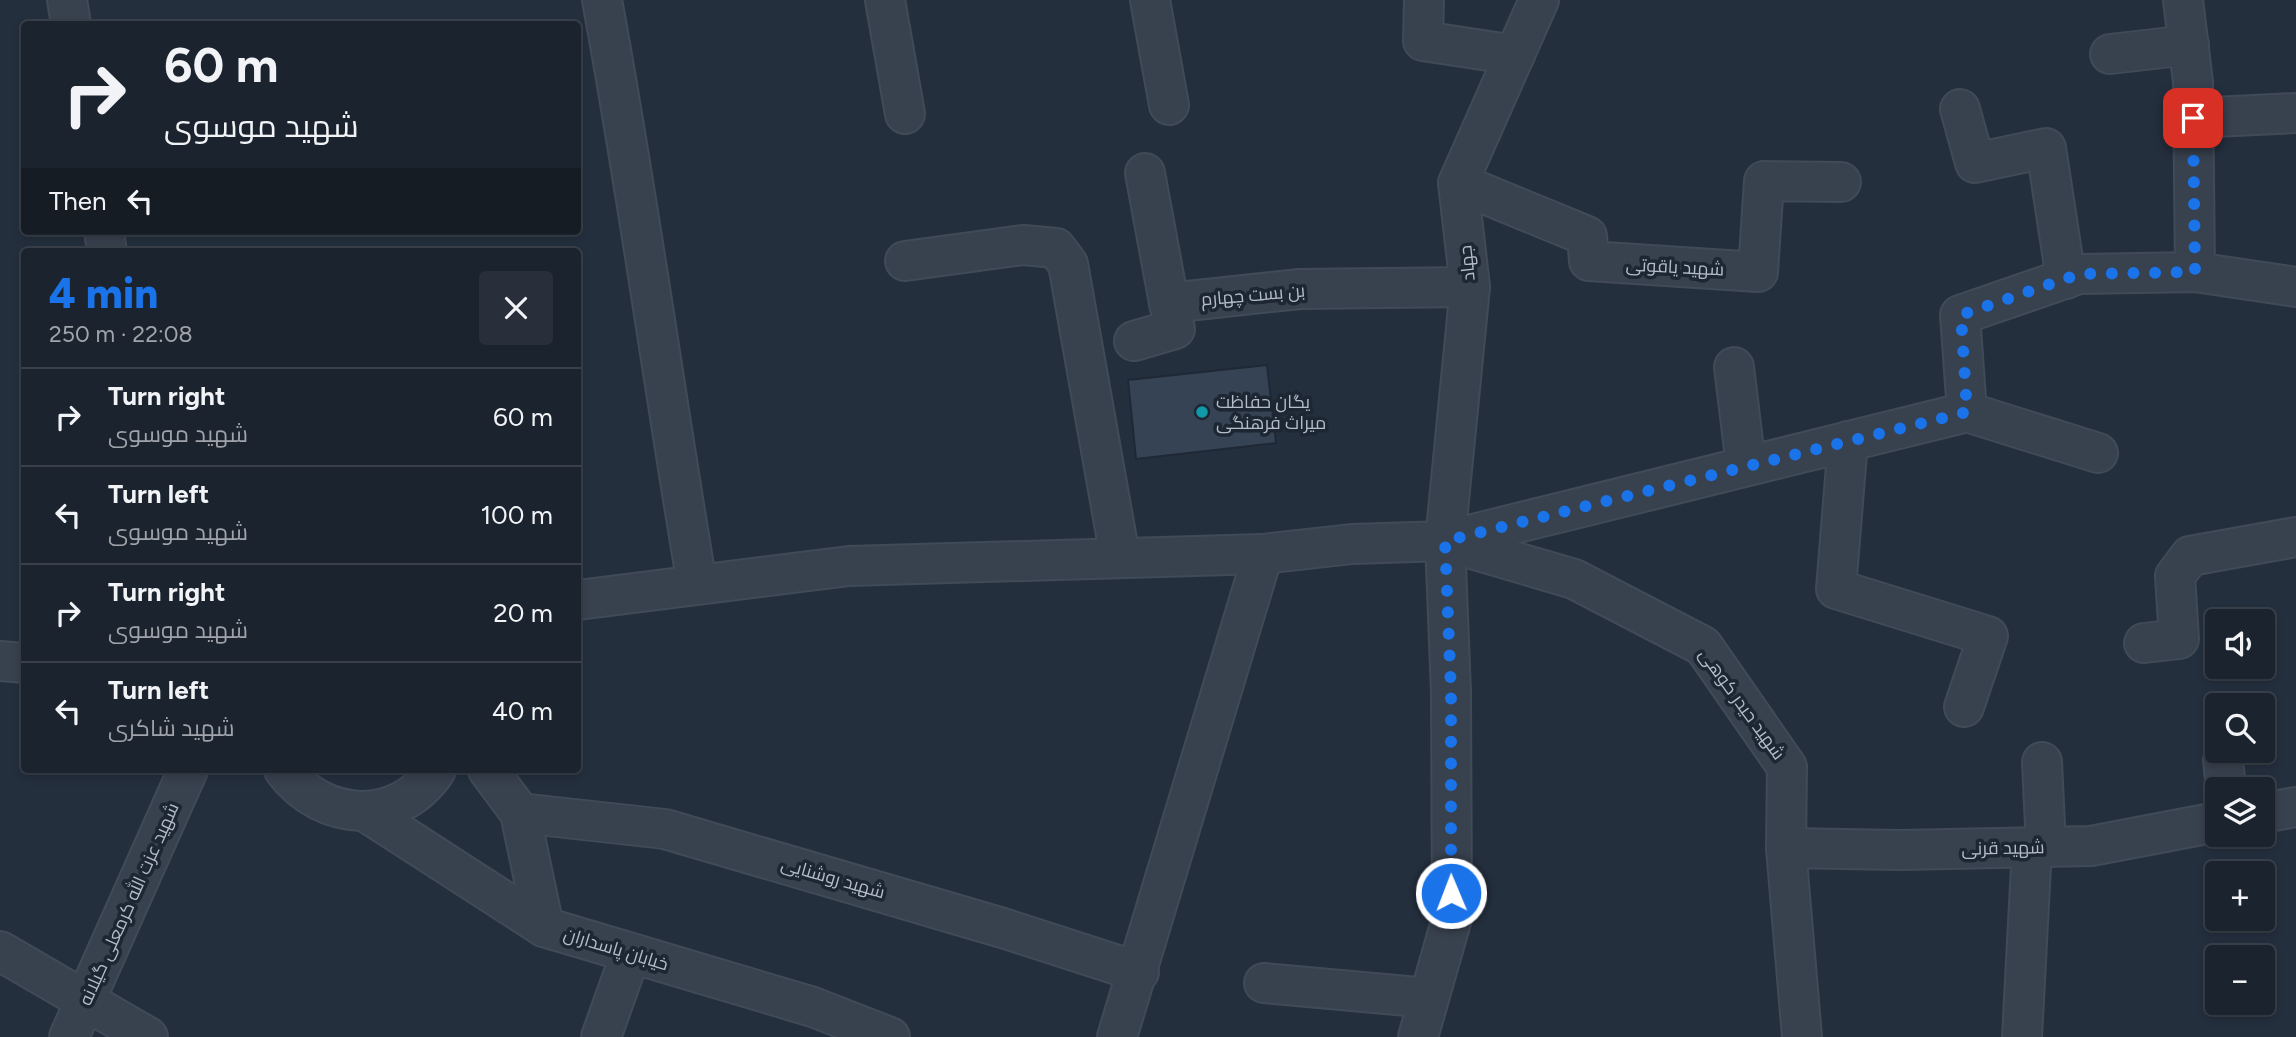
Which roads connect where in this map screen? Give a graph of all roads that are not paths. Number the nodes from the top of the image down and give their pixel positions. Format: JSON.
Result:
{"nodes":[{"id":1,"x":67,"y":0,"type":"edge"},
{"id":2,"x":602,"y":0,"type":"edge"},
{"id":3,"x":885,"y":0,"type":"edge"},
{"id":4,"x":1150,"y":0,"type":"edge"},
{"id":5,"x":1424,"y":0,"type":"edge"},
{"id":6,"x":1539,"y":0,"type":"edge"},
{"id":7,"x":2183,"y":0,"type":"edge"},
{"id":8,"x":70,"y":21,"type":"edge"},
{"id":9,"x":2189,"y":45,"type":"junction"},
{"id":10,"x":2110,"y":54,"type":"dead end"},
{"id":11,"x":1515,"y":55,"type":"junction"},
{"id":12,"x":1169,"y":105,"type":"dead end"},
{"id":13,"x":1959,"y":108,"type":"dead end"},
{"id":14,"x":2296,"y":113,"type":"edge"},
{"id":15,"x":905,"y":114,"type":"dead end"},
{"id":16,"x":2193,"y":118,"type":"junction"},
{"id":17,"x":1145,"y":173,"type":"dead end"},
{"id":18,"x":1841,"y":182,"type":"dead end"},
{"id":19,"x":1458,"y":183,"type":"junction"},
{"id":20,"x":905,"y":261,"type":"dead end"},
{"id":21,"x":2195,"y":272,"type":"junction"},
{"id":22,"x":2066,"y":279,"type":"junction"},
{"id":23,"x":1470,"y":287,"type":"junction"},
{"id":24,"x":2296,"y":287,"type":"edge"},
{"id":25,"x":1169,"y":303,"type":"junction"},
{"id":26,"x":1133,"y":341,"type":"dead end"},
{"id":27,"x":1734,"y":367,"type":"dead end"},
{"id":28,"x":1967,"y":412,"type":"junction"},
{"id":29,"x":1848,"y":441,"type":"junction"},
{"id":30,"x":2098,"y":453,"type":"dead end"},
{"id":31,"x":1746,"y":466,"type":"junction"},
{"id":32,"x":2296,"y":537,"type":"edge"},
{"id":33,"x":1445,"y":541,"type":"junction"},
{"id":34,"x":1263,"y":554,"type":"junction"},
{"id":35,"x":1120,"y":557,"type":"junction"},
{"id":36,"x":697,"y":584,"type":"junction"},
{"id":37,"x":596,"y":597,"type":"edge"},
{"id":38,"x":581,"y":617,"type":"edge"},
{"id":39,"x":2144,"y":643,"type":"dead end"},
{"id":40,"x":0,"y":661,"type":"edge"},
{"id":41,"x":21,"y":663,"type":"edge"},
{"id":42,"x":1964,"y":707,"type":"dead end"},
{"id":43,"x":2042,"y":762,"type":"dead end"},
{"id":44,"x":187,"y":773,"type":"edge"},
{"id":45,"x":287,"y":773,"type":"edge"},
{"id":46,"x":434,"y":773,"type":"edge"},
{"id":47,"x":490,"y":773,"type":"edge"},
{"id":48,"x":2296,"y":807,"type":"edge"},
{"id":49,"x":2275,"y":811,"type":"edge"},
{"id":50,"x":366,"y":812,"type":"junction"},
{"id":51,"x":520,"y":813,"type":"junction"},
{"id":52,"x":2205,"y":824,"type":"edge"},
{"id":53,"x":2039,"y":847,"type":"junction"},
{"id":54,"x":1786,"y":848,"type":"junction"},
{"id":55,"x":544,"y":928,"type":"junction"},
{"id":56,"x":0,"y":951,"type":"edge"},
{"id":57,"x":631,"y":953,"type":"junction"},
{"id":58,"x":1139,"y":972,"type":"junction"},
{"id":59,"x":1264,"y":983,"type":"dead end"},
{"id":60,"x":1429,"y":998,"type":"junction"},
{"id":61,"x":87,"y":1001,"type":"junction"},
{"id":62,"x":807,"y":1022,"type":"edge"},
{"id":63,"x":69,"y":1037,"type":"edge"},
{"id":64,"x":148,"y":1037,"type":"edge"},
{"id":65,"x":601,"y":1037,"type":"edge"},
{"id":66,"x":890,"y":1037,"type":"edge"},
{"id":67,"x":1117,"y":1037,"type":"edge"},
{"id":68,"x":1418,"y":1037,"type":"edge"},
{"id":69,"x":1802,"y":1037,"type":"edge"},
{"id":70,"x":2022,"y":1037,"type":"edge"}],
"edges":[{"from":1,"to":8,"type":"street"},
{"from":2,"to":36,"type":"street"},
{"from":3,"to":15,"type":"street"},
{"from":4,"to":12,"type":"street"},
{"from":5,"to":11,"type":"street"},
{"from":6,"to":11,"type":"street"},
{"from":7,"to":9,"type":"street"},
{"from":9,"to":10,"type":"street"},
{"from":9,"to":16,"type":"street"},
{"from":11,"to":19,"type":"street"},
{"from":13,"to":22,"type":"street"},
{"from":14,"to":16,"type":"street"},
{"from":16,"to":21,"type":"street"},
{"from":17,"to":25,"type":"street"},
{"from":18,"to":19,"type":"street","name":"شهید یاقوتی"},
{"from":19,"to":23,"type":"street","name":"جهاد"},
{"from":20,"to":35,"type":"street"},
{"from":21,"to":22,"type":"street"},
{"from":21,"to":24,"type":"street"},
{"from":22,"to":28,"type":"street"},
{"from":23,"to":25,"type":"street","name":"بن بست چهارم"},
{"from":23,"to":33,"type":"street","name":"جهاد"},
{"from":25,"to":26,"type":"street"},
{"from":27,"to":31,"type":"street"},
{"from":28,"to":29,"type":"street"},
{"from":28,"to":30,"type":"street"},
{"from":29,"to":31,"type":"street"},
{"from":29,"to":42,"type":"street"},
{"from":31,"to":33,"type":"street"},
{"from":32,"to":39,"type":"street"},
{"from":33,"to":34,"type":"street"},
{"from":33,"to":54,"type":"street","name":"شهید حیدر کوهی"},
{"from":33,"to":60,"type":"street","name":"جهاد"},
{"from":34,"to":35,"type":"street"},
{"from":34,"to":58,"type":"street"},
{"from":35,"to":36,"type":"street"},
{"from":36,"to":37,"type":"street"},
{"from":37,"to":38,"type":"street"},
{"from":40,"to":41,"type":"street"},
{"from":43,"to":53,"type":"street"},
{"from":44,"to":61,"type":"street","name":"شهید عزت الله کرمعلی گیلانه"},
{"from":45,"to":50,"type":"street"},
{"from":46,"to":50,"type":"street"},
{"from":47,"to":51,"type":"street"},
{"from":48,"to":49,"type":"street"},
{"from":50,"to":55,"type":"street","name":"خیابان پاسداران"},
{"from":51,"to":55,"type":"street"},
{"from":51,"to":58,"type":"street","name":"شهید روشنایی"},
{"from":52,"to":53,"type":"street","name":"شهید قرنی"},
{"from":53,"to":54,"type":"street","name":"شهید قرنی"},
{"from":53,"to":70,"type":"street"},
{"from":54,"to":69,"type":"street","name":"شهید حیدر کوهی"},
{"from":55,"to":57,"type":"street","name":"خیابان پاسداران"},
{"from":56,"to":61,"type":"street"},
{"from":57,"to":62,"type":"street","name":"خیابان پاسداران"},
{"from":57,"to":65,"type":"street"},
{"from":58,"to":67,"type":"street"},
{"from":59,"to":60,"type":"street"},
{"from":60,"to":68,"type":"street","name":"جهاد"},
{"from":61,"to":63,"type":"street","name":"شهید عزت الله کرمعلی گیلانه"},
{"from":61,"to":64,"type":"street"},
{"from":62,"to":66,"type":"street","name":"خیابان پاسداران"}]}
